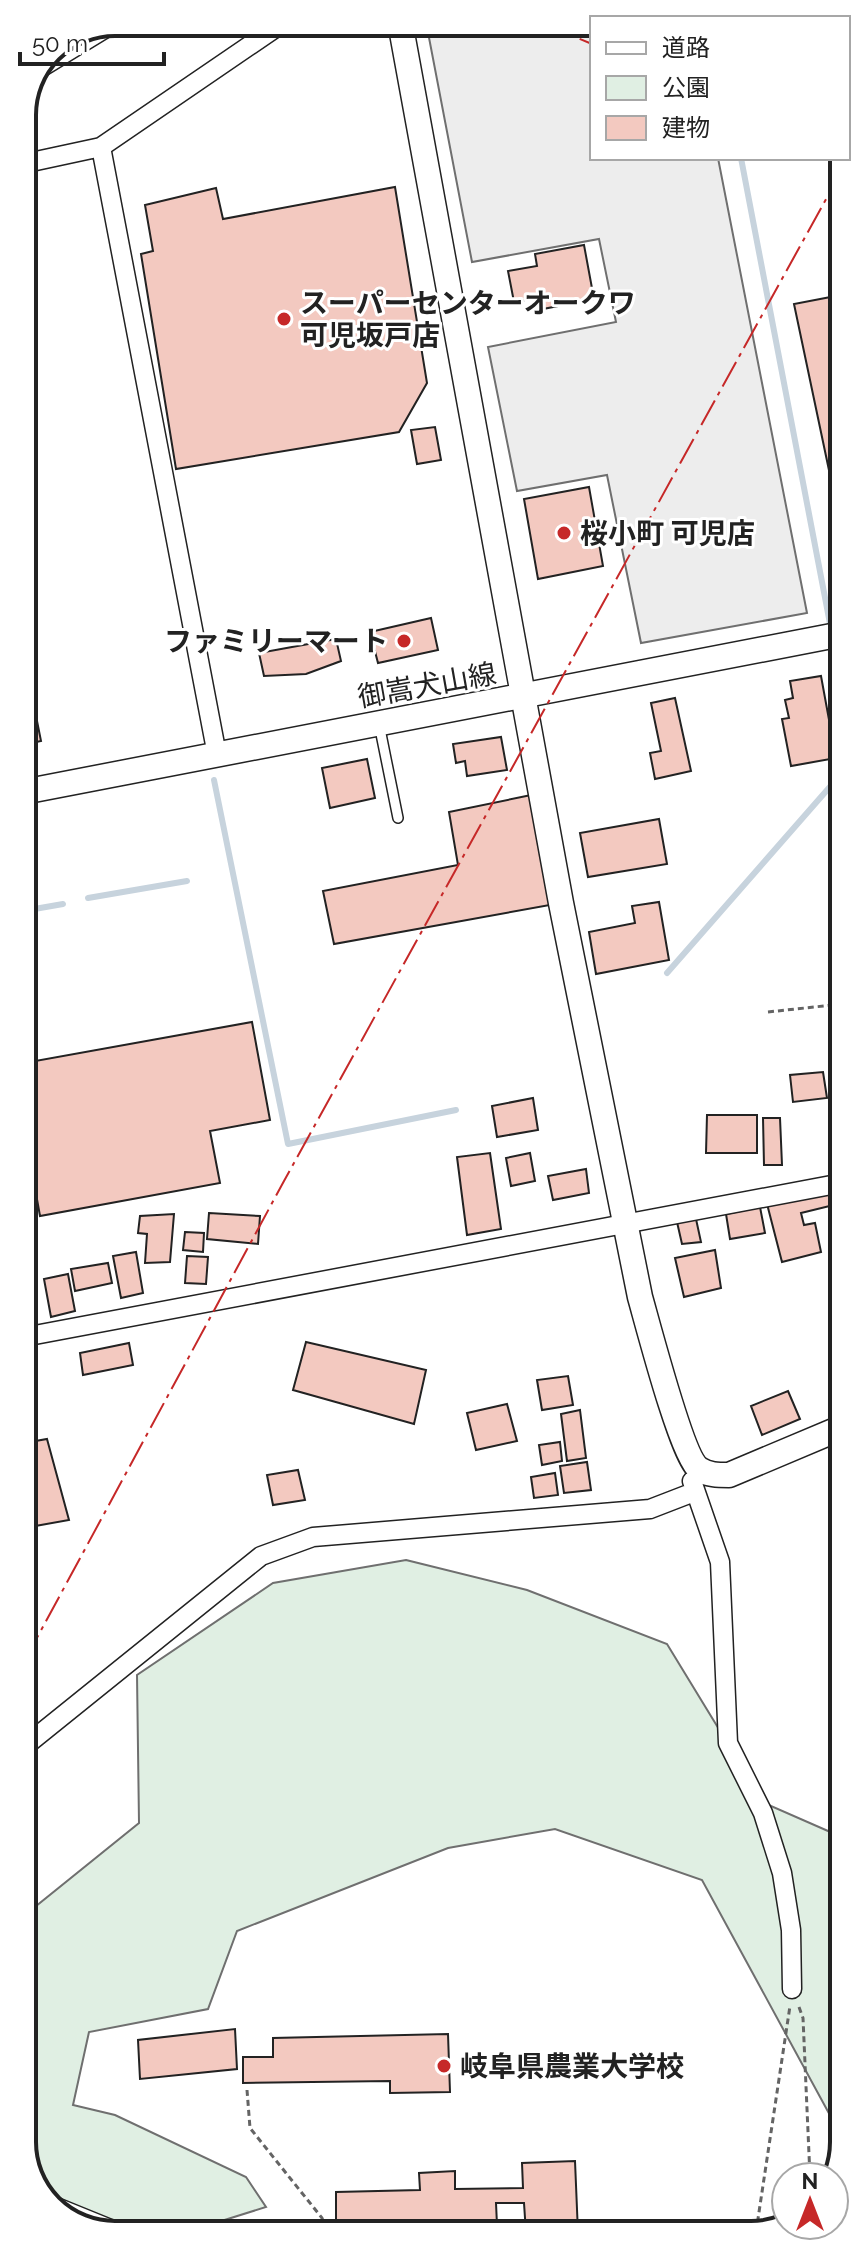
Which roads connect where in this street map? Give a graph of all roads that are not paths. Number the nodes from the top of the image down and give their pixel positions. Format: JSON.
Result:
{"nodes":[{"id":1,"x":264,"y":36,"type":"edge"},
{"id":2,"x":403,"y":36,"type":"edge"},
{"id":3,"x":101,"y":147,"type":"junction"},
{"id":4,"x":36,"y":161,"type":"edge"},
{"id":5,"x":830,"y":636,"type":"edge"},
{"id":6,"x":526,"y":697,"type":"junction"},
{"id":7,"x":379,"y":724,"type":"junction"},
{"id":8,"x":217,"y":755,"type":"junction"},
{"id":9,"x":36,"y":790,"type":"edge"},
{"id":10,"x":398,"y":818,"type":"dead end"},
{"id":11,"x":830,"y":1185,"type":"edge"},
{"id":12,"x":625,"y":1224,"type":"junction"},
{"id":13,"x":36,"y":1335,"type":"edge"},
{"id":14,"x":830,"y":1432,"type":"edge"},
{"id":15,"x":696,"y":1480,"type":"junction"},
{"id":16,"x":36,"y":1737,"type":"edge"},
{"id":17,"x":792,"y":1989,"type":"road end"},
{"id":18,"x":70,"y":2206,"type":"edge"},
{"id":19,"x":110,"y":2221,"type":"edge"}],
"edges":[{"from":1,"to":3,"type":"street"},
{"from":2,"to":6,"type":"street"},
{"from":3,"to":4,"type":"street"},
{"from":3,"to":8,"type":"street"},
{"from":5,"to":6,"type":"street","name":"御嵩犬山線"},
{"from":6,"to":7,"type":"street","name":"御嵩犬山線"},
{"from":6,"to":12,"type":"street"},
{"from":7,"to":8,"type":"street","name":"御嵩犬山線"},
{"from":7,"to":10,"type":"lane"},
{"from":8,"to":9,"type":"street","name":"御嵩犬山線"},
{"from":11,"to":12,"type":"street"},
{"from":12,"to":13,"type":"street"},
{"from":12,"to":15,"type":"street"},
{"from":14,"to":15,"type":"street"},
{"from":15,"to":16,"type":"street"},
{"from":15,"to":17,"type":"street"},
{"from":18,"to":19,"type":"lane"}]}
